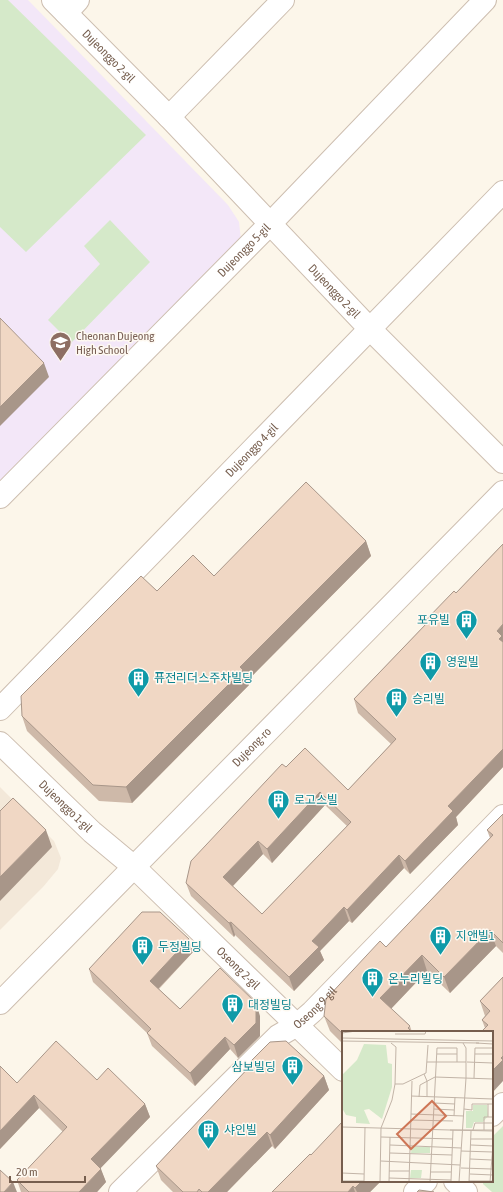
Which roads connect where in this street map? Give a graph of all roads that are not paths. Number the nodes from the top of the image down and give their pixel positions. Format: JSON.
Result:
{"nodes":[{"id":1,"x":283,"y":0,"type":"edge"},
{"id":2,"x":485,"y":0,"type":"edge"},
{"id":3,"x":66,"y":4,"type":"edge"},
{"id":4,"x":169,"y":117,"type":"junction"},
{"id":5,"x":503,"y":192,"type":"edge"},
{"id":6,"x":270,"y":224,"type":"junction"},
{"id":7,"x":369,"y":328,"type":"junction"},
{"id":8,"x":503,"y":462,"type":"edge"},
{"id":9,"x":503,"y":492,"type":"edge"},
{"id":10,"x":0,"y":497,"type":"edge"},
{"id":11,"x":0,"y":709,"type":"edge"},
{"id":12,"x":0,"y":742,"type":"edge"},
{"id":13,"x":503,"y":816,"type":"edge"},
{"id":14,"x":134,"y":867,"type":"junction"},
{"id":15,"x":0,"y":1003,"type":"edge"},
{"id":16,"x":297,"y":1024,"type":"junction"},
{"id":17,"x":342,"y":1069,"type":"edge"},
{"id":18,"x":503,"y":1104,"type":"edge"},
{"id":19,"x":493,"y":1114,"type":"edge"},
{"id":20,"x":425,"y":1182,"type":"edge"},
{"id":21,"x":456,"y":1182,"type":"edge"},
{"id":22,"x":120,"y":1192,"type":"edge"},
{"id":23,"x":415,"y":1192,"type":"edge"},
{"id":24,"x":466,"y":1192,"type":"edge"}],
"edges":[{"from":1,"to":4,"type":"street"},
{"from":2,"to":6,"type":"street","name":"Dujeonggo 5-gil"},
{"from":3,"to":4,"type":"street","name":"Dujeonggo 2-gil"},
{"from":4,"to":6,"type":"street","name":"Dujeonggo 2-gil"},
{"from":5,"to":7,"type":"street","name":"Dujeonggo 4-gil"},
{"from":6,"to":7,"type":"street","name":"Dujeonggo 2-gil"},
{"from":6,"to":10,"type":"street","name":"Dujeonggo 5-gil"},
{"from":7,"to":8,"type":"street","name":"Dujeonggo 2-gil"},
{"from":7,"to":11,"type":"street","name":"Dujeonggo 4-gil"},
{"from":9,"to":14,"type":"street","name":"Dujeong-ro"},
{"from":12,"to":14,"type":"street","name":"Dujeonggo 1-gil"},
{"from":13,"to":16,"type":"street","name":"Oseong 9-gil"},
{"from":14,"to":15,"type":"street","name":"Dujeong-ro"},
{"from":14,"to":16,"type":"street","name":"Oseong 2-gil"},
{"from":16,"to":17,"type":"street","name":"Oseong 2-gil"},
{"from":16,"to":22,"type":"street","name":"Oseong 9-gil"},
{"from":18,"to":19,"type":"street"},
{"from":20,"to":23,"type":"street"},
{"from":21,"to":24,"type":"street"}]}
